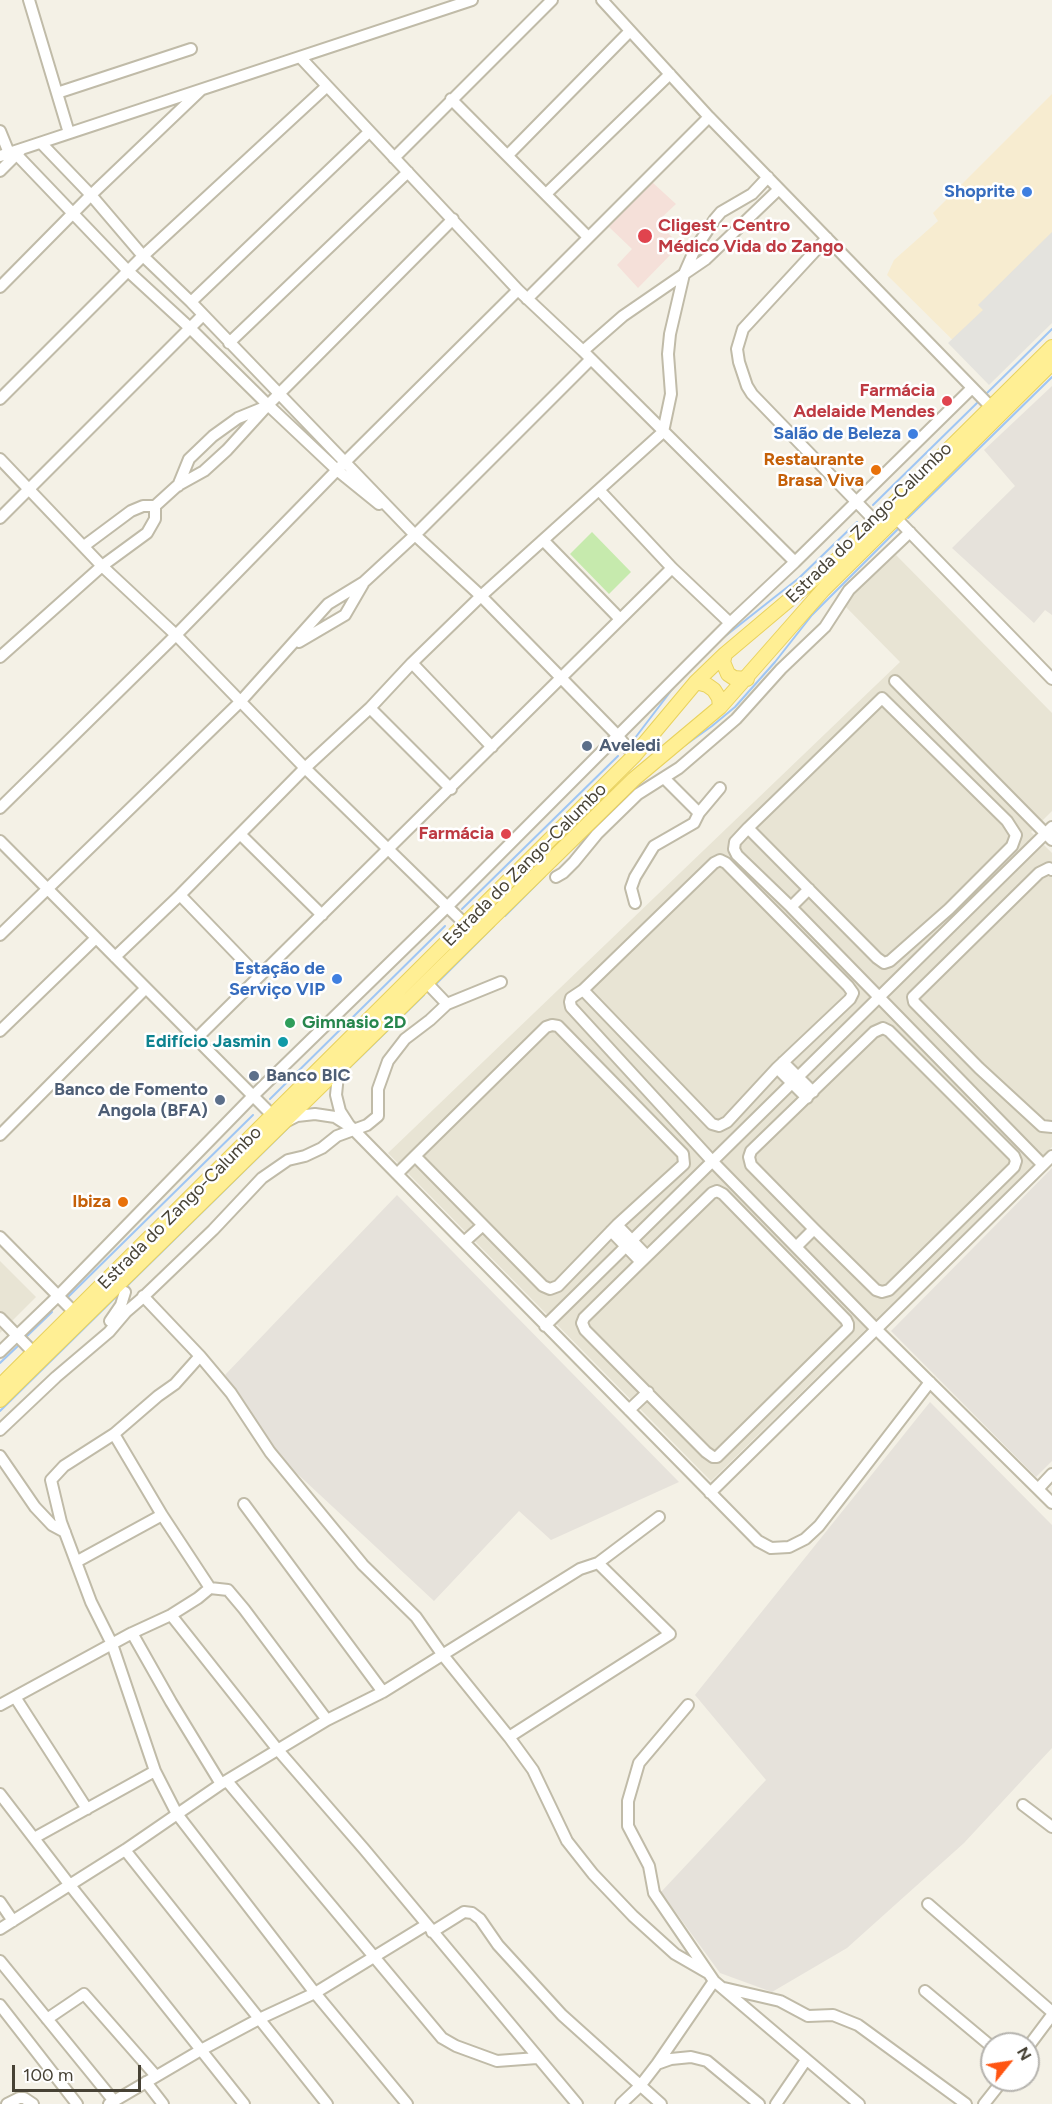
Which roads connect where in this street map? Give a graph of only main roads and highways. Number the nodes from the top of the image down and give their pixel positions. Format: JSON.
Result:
{"nodes":[{"id":1,"x":1052,"y":347,"type":"edge"},
{"id":2,"x":1052,"y":363,"type":"edge"},
{"id":3,"x":725,"y":654,"type":"junction"},
{"id":4,"x":747,"y":679,"type":"junction"},
{"id":5,"x":696,"y":682,"type":"junction"},
{"id":6,"x":720,"y":707,"type":"junction"},
{"id":7,"x":277,"y":1120,"type":"junction"},
{"id":8,"x":0,"y":1386,"type":"edge"},
{"id":9,"x":0,"y":1400,"type":"edge"}],
"edges":[{"from":1,"to":3,"type":"main road","name":"Estrada do Zango-Calumbo"},
{"from":2,"to":4,"type":"main road","name":"Estrada do Zango-Calumbo"},
{"from":3,"to":4,"type":"main road"},
{"from":3,"to":5,"type":"main road","name":"Estrada do Zango-Calumbo"},
{"from":4,"to":6,"type":"main road","name":"Estrada do Zango-Calumbo"},
{"from":5,"to":6,"type":"main road"},
{"from":5,"to":7,"type":"main road","name":"Estrada do Zango-Calumbo"},
{"from":6,"to":7,"type":"main road","name":"Estrada do Zango-Calumbo"},
{"from":7,"to":8,"type":"main road","name":"Estrada do Zango-Calumbo"},
{"from":7,"to":9,"type":"main road","name":"Estrada do Zango-Calumbo"}]}
